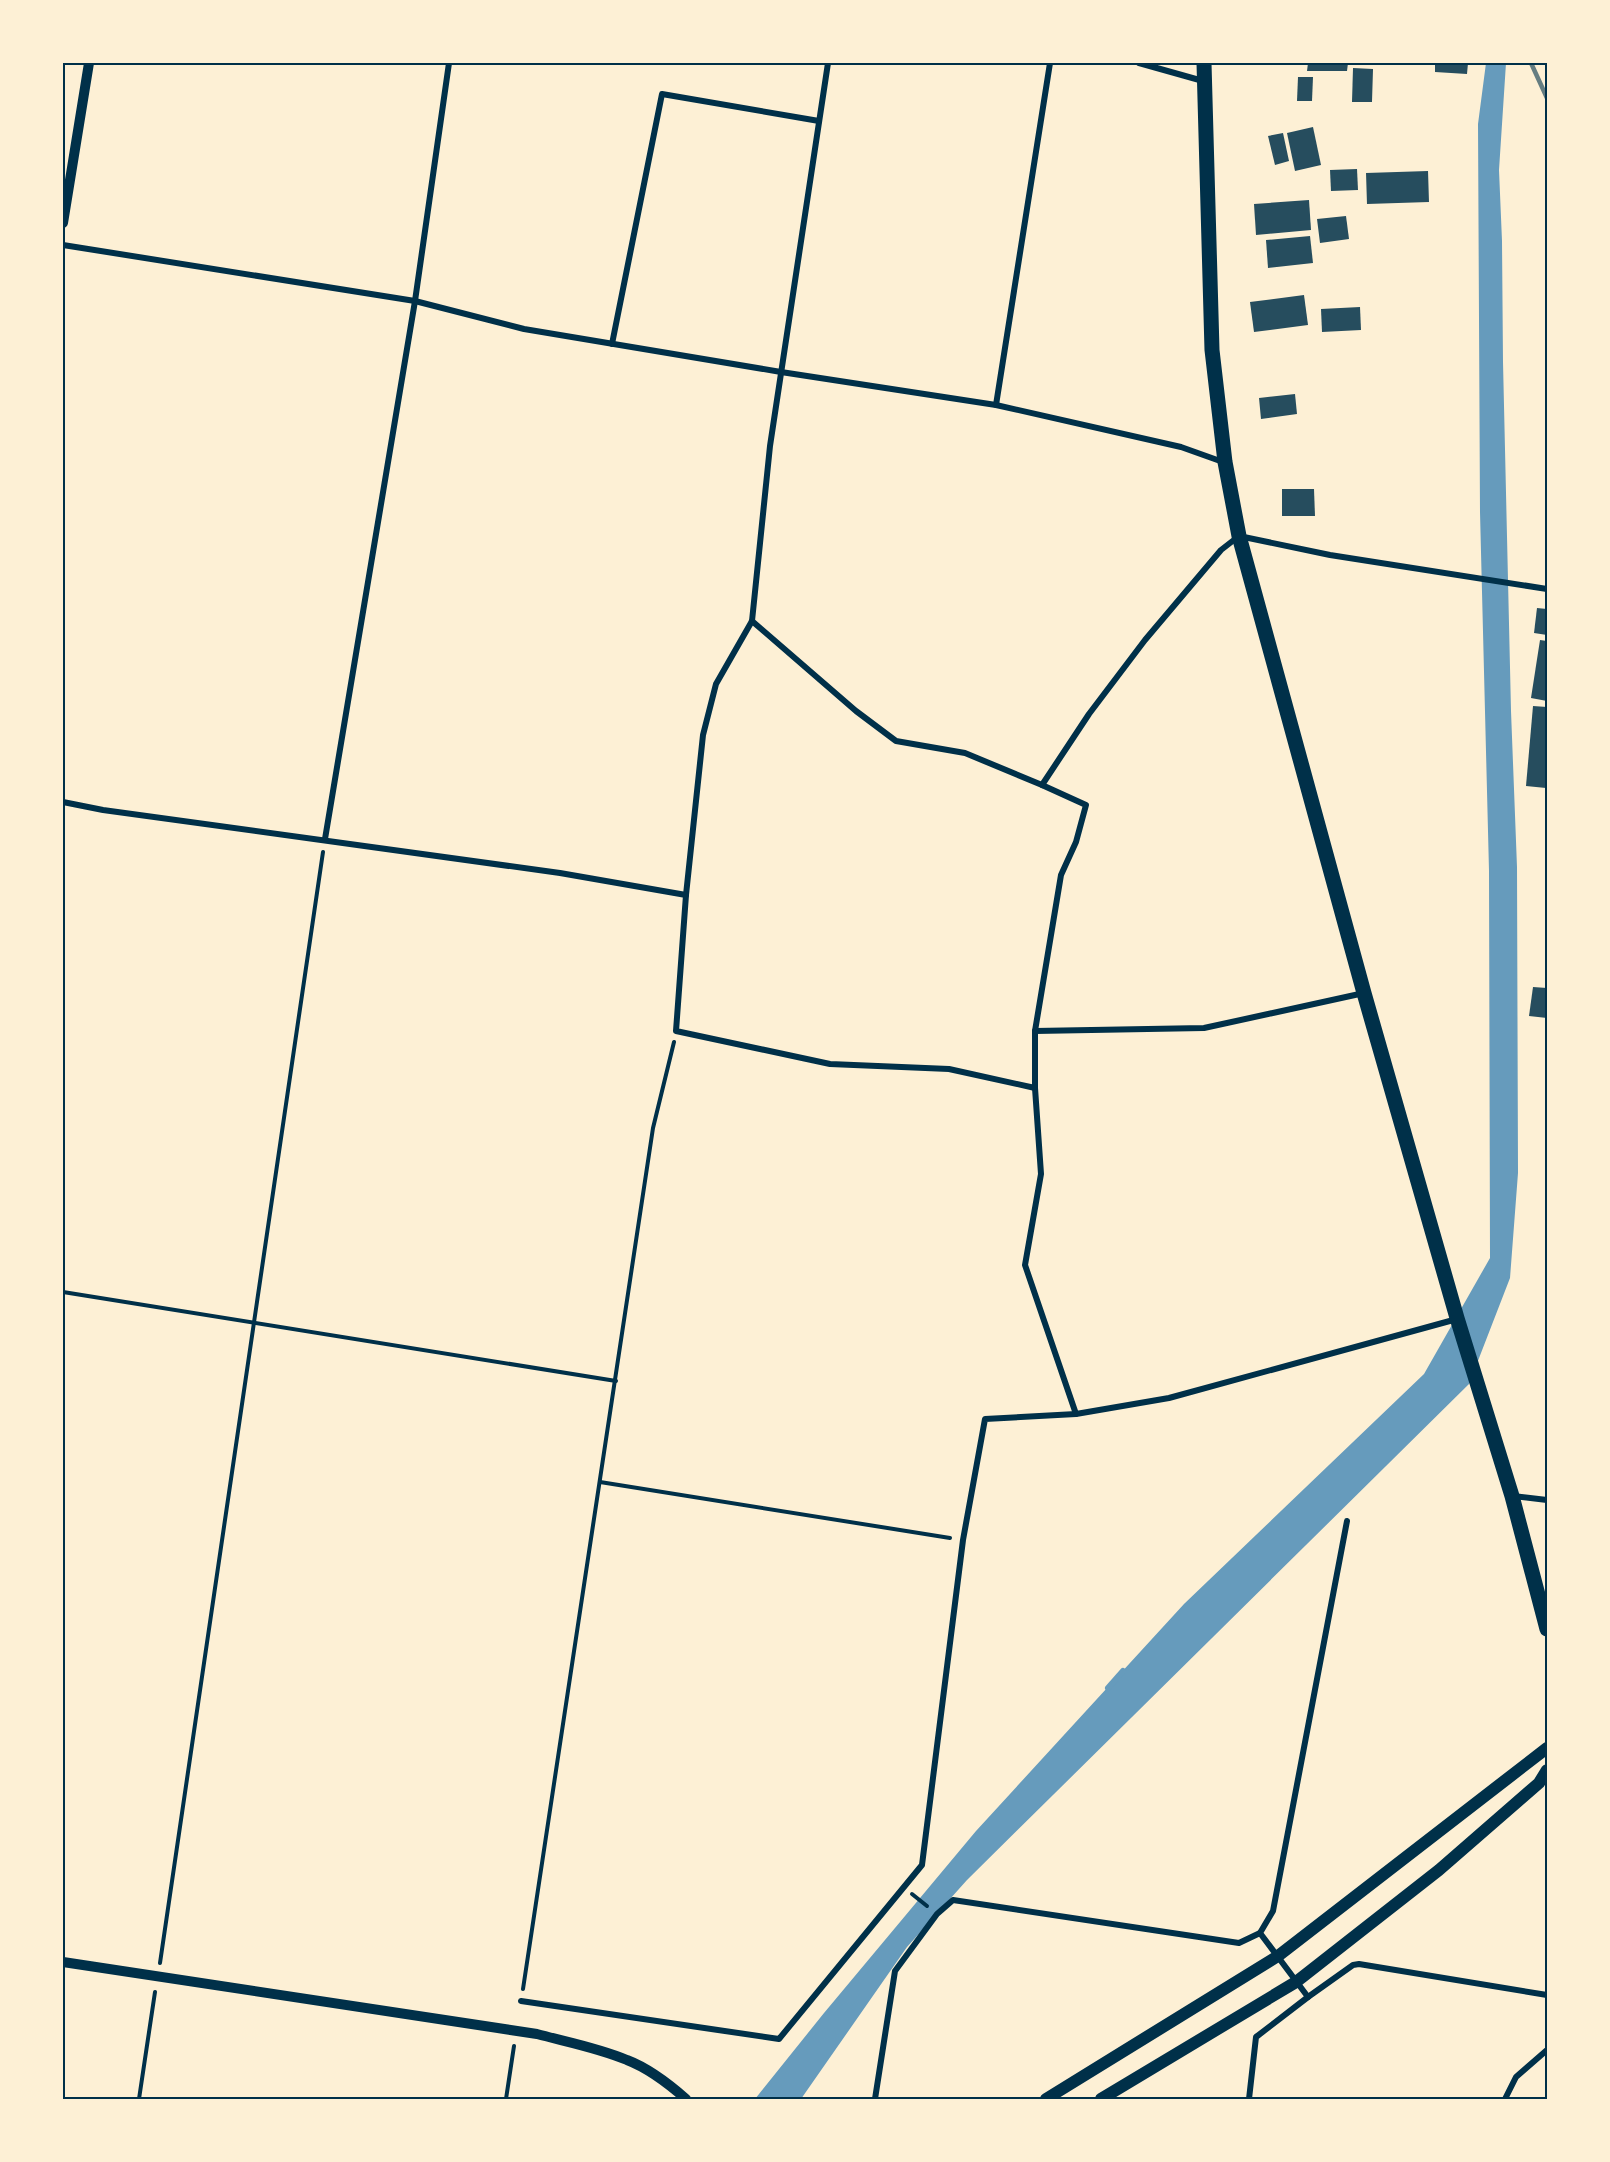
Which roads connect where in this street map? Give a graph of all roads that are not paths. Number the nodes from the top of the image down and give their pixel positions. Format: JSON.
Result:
{"nodes":[{"id":1,"x":88,"y":63,"type":"edge"},
{"id":2,"x":449,"y":63,"type":"edge"},
{"id":3,"x":828,"y":63,"type":"edge"},
{"id":4,"x":1050,"y":63,"type":"edge"},
{"id":5,"x":1138,"y":63,"type":"edge"},
{"id":6,"x":1204,"y":63,"type":"edge"},
{"id":7,"x":1204,"y":81,"type":"junction"},
{"id":8,"x":819,"y":121,"type":"junction"},
{"id":9,"x":63,"y":223,"type":"edge"},
{"id":10,"x":63,"y":245,"type":"edge"},
{"id":11,"x":415,"y":301,"type":"junction"},
{"id":12,"x":612,"y":344,"type":"junction"},
{"id":13,"x":781,"y":372,"type":"junction"},
{"id":14,"x":996,"y":405,"type":"junction"},
{"id":15,"x":1225,"y":462,"type":"junction"},
{"id":16,"x":1239,"y":536,"type":"junction"},
{"id":17,"x":1547,"y":589,"type":"edge"},
{"id":18,"x":752,"y":621,"type":"junction"},
{"id":19,"x":1042,"y":785,"type":"junction"},
{"id":20,"x":63,"y":802,"type":"edge"},
{"id":21,"x":325,"y":839,"type":"junction"},
{"id":22,"x":686,"y":895,"type":"junction"},
{"id":23,"x":1364,"y":993,"type":"junction"},
{"id":24,"x":1035,"y":1031,"type":"junction"},
{"id":25,"x":1035,"y":1088,"type":"junction"},
{"id":26,"x":1457,"y":1318,"type":"junction"},
{"id":27,"x":1076,"y":1414,"type":"junction"},
{"id":28,"x":1512,"y":1496,"type":"junction"},
{"id":29,"x":1547,"y":1500,"type":"edge"},
{"id":30,"x":1347,"y":1521,"type":"dead end"},
{"id":31,"x":1547,"y":1629,"type":"edge"},
{"id":32,"x":1547,"y":1748,"type":"edge"},
{"id":33,"x":1547,"y":1770,"type":"edge"},
{"id":34,"x":1260,"y":1933,"type":"junction"},
{"id":35,"x":1278,"y":1956,"type":"junction"},
{"id":36,"x":63,"y":1962,"type":"edge"},
{"id":37,"x":1296,"y":1982,"type":"junction"},
{"id":38,"x":1547,"y":1995,"type":"edge"},
{"id":39,"x":1308,"y":1997,"type":"junction"},
{"id":40,"x":521,"y":2001,"type":"road end"},
{"id":41,"x":1547,"y":2050,"type":"edge"},
{"id":42,"x":686,"y":2099,"type":"edge"},
{"id":43,"x":875,"y":2099,"type":"edge"},
{"id":44,"x":1046,"y":2099,"type":"edge"},
{"id":45,"x":1101,"y":2099,"type":"edge"},
{"id":46,"x":1249,"y":2099,"type":"edge"},
{"id":47,"x":1505,"y":2099,"type":"edge"}],
"edges":[{"from":1,"to":9,"type":"street"},
{"from":2,"to":11,"type":"street"},
{"from":3,"to":8,"type":"street"},
{"from":4,"to":14,"type":"street"},
{"from":5,"to":7,"type":"street"},
{"from":6,"to":7,"type":"main road"},
{"from":7,"to":15,"type":"main road"},
{"from":8,"to":12,"type":"street"},
{"from":8,"to":13,"type":"street"},
{"from":10,"to":11,"type":"street"},
{"from":11,"to":12,"type":"street"},
{"from":11,"to":21,"type":"street"},
{"from":12,"to":13,"type":"street"},
{"from":13,"to":14,"type":"street"},
{"from":13,"to":18,"type":"street"},
{"from":14,"to":15,"type":"street"},
{"from":15,"to":16,"type":"main road"},
{"from":16,"to":17,"type":"street"},
{"from":16,"to":19,"type":"street"},
{"from":16,"to":23,"type":"main road"},
{"from":18,"to":19,"type":"street"},
{"from":18,"to":22,"type":"street"},
{"from":19,"to":24,"type":"street"},
{"from":20,"to":21,"type":"street"},
{"from":21,"to":22,"type":"street"},
{"from":22,"to":25,"type":"street"},
{"from":23,"to":24,"type":"street"},
{"from":23,"to":26,"type":"main road"},
{"from":24,"to":25,"type":"street"},
{"from":25,"to":27,"type":"street"},
{"from":26,"to":27,"type":"street"},
{"from":26,"to":28,"type":"main road"},
{"from":27,"to":40,"type":"street"},
{"from":28,"to":29,"type":"street"},
{"from":28,"to":31,"type":"main road"},
{"from":30,"to":34,"type":"street"},
{"from":32,"to":35,"type":"main road"},
{"from":33,"to":37,"type":"main road"},
{"from":34,"to":35,"type":"street"},
{"from":34,"to":43,"type":"street"},
{"from":35,"to":37,"type":"street"},
{"from":35,"to":44,"type":"main road"},
{"from":36,"to":42,"type":"street"},
{"from":37,"to":39,"type":"street"},
{"from":37,"to":45,"type":"main road"},
{"from":38,"to":39,"type":"street"},
{"from":39,"to":46,"type":"street"},
{"from":41,"to":47,"type":"street"}]}
